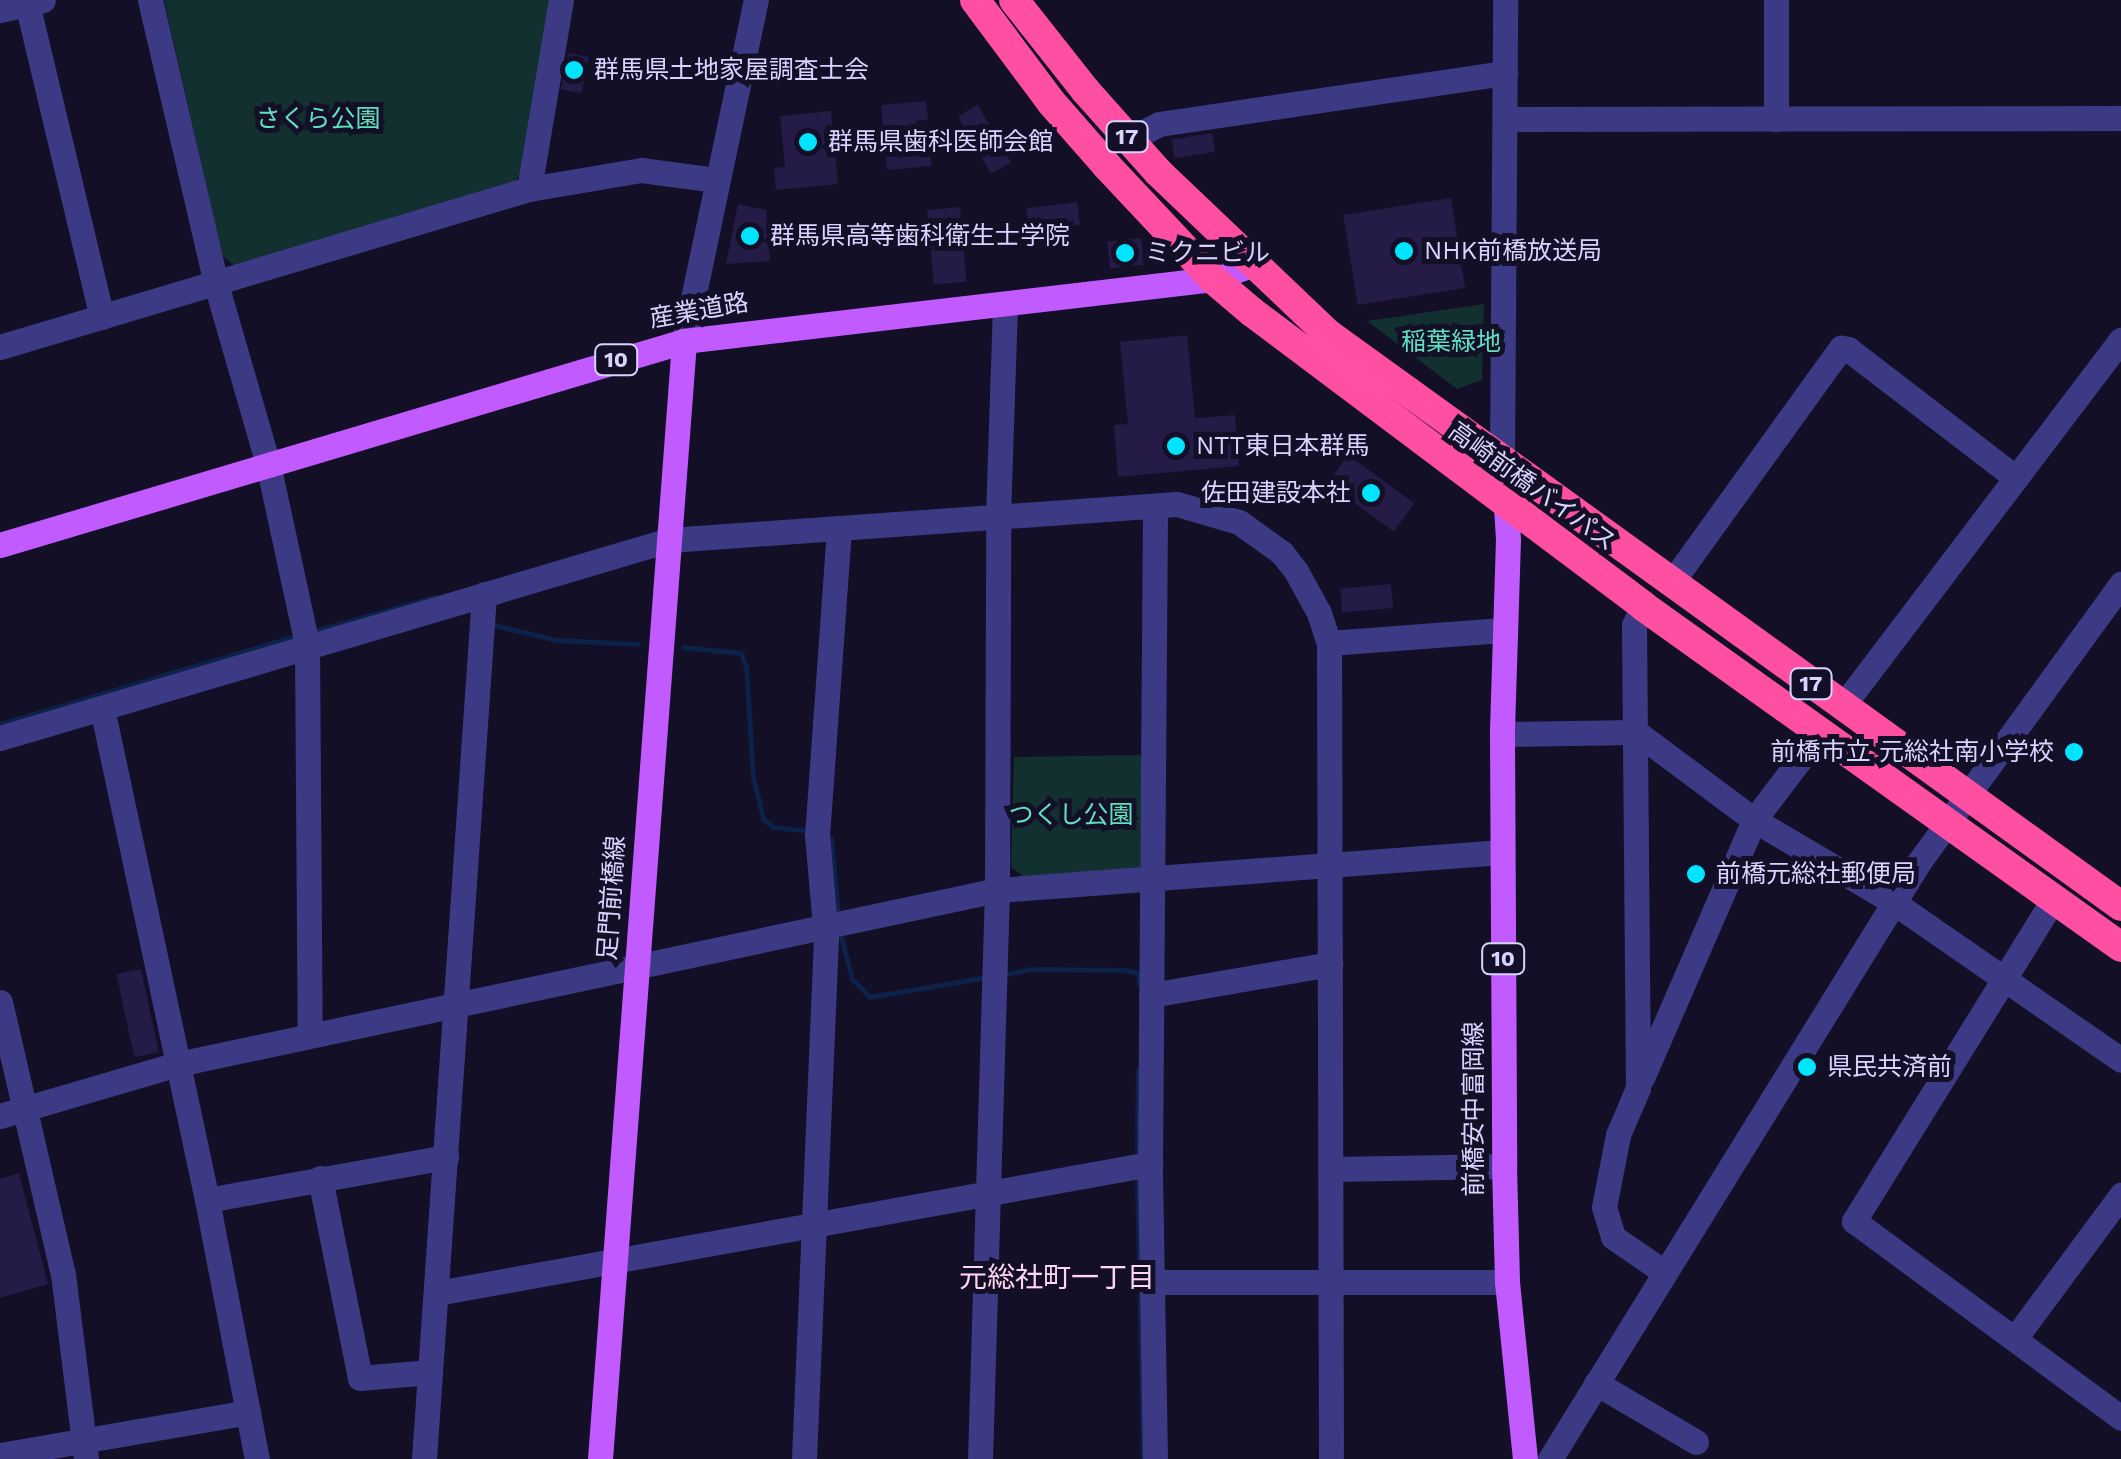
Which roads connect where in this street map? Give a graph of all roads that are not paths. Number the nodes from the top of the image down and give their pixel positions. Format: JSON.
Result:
{"nodes":[{"id":1,"x":150,"y":0,"type":"edge"},
{"id":2,"x":561,"y":0,"type":"edge"},
{"id":3,"x":756,"y":0,"type":"edge"},
{"id":4,"x":975,"y":0,"type":"edge"},
{"id":5,"x":1014,"y":0,"type":"edge"},
{"id":6,"x":1505,"y":0,"type":"edge"},
{"id":7,"x":1776,"y":0,"type":"edge"},
{"id":8,"x":35,"y":2,"type":"edge"},
{"id":9,"x":0,"y":10,"type":"edge"},
{"id":10,"x":1505,"y":73,"type":"junction"},
{"id":11,"x":2120,"y":118,"type":"edge"},
{"id":12,"x":1506,"y":119,"type":"junction"},
{"id":13,"x":1776,"y":119,"type":"junction"},
{"id":14,"x":1128,"y":140,"type":"junction"},
{"id":15,"x":717,"y":180,"type":"junction"},
{"id":16,"x":529,"y":189,"type":"junction"},
{"id":17,"x":1251,"y":265,"type":"junction"},
{"id":18,"x":1214,"y":279,"type":"junction"},
{"id":19,"x":216,"y":284,"type":"junction"},
{"id":20,"x":1005,"y":304,"type":"junction"},
{"id":21,"x":102,"y":317,"type":"junction"},
{"id":22,"x":2121,"y":340,"type":"edge"},
{"id":23,"x":684,"y":341,"type":"junction"},
{"id":24,"x":0,"y":348,"type":"edge"},
{"id":25,"x":1502,"y":459,"type":"junction"},
{"id":26,"x":268,"y":464,"type":"junction"},
{"id":27,"x":2015,"y":477,"type":"junction"},
{"id":28,"x":1155,"y":506,"type":"junction"},
{"id":29,"x":1506,"y":506,"type":"junction"},
{"id":30,"x":998,"y":516,"type":"junction"},
{"id":31,"x":839,"y":529,"type":"junction"},
{"id":32,"x":670,"y":540,"type":"junction"},
{"id":33,"x":0,"y":545,"type":"edge"},
{"id":34,"x":1672,"y":582,"type":"junction"},
{"id":35,"x":2121,"y":584,"type":"edge"},
{"id":36,"x":484,"y":594,"type":"junction"},
{"id":37,"x":1643,"y":606,"type":"junction"},
{"id":38,"x":1503,"y":630,"type":"junction"},
{"id":39,"x":1328,"y":643,"type":"junction"},
{"id":40,"x":307,"y":645,"type":"junction"},
{"id":41,"x":1842,"y":707,"type":"junction"},
{"id":42,"x":102,"y":708,"type":"junction"},
{"id":43,"x":1636,"y":732,"type":"junction"},
{"id":44,"x":1820,"y":733,"type":"junction"},
{"id":45,"x":1502,"y":734,"type":"junction"},
{"id":46,"x":0,"y":738,"type":"edge"},
{"id":47,"x":1968,"y":794,"type":"junction"},
{"id":48,"x":1754,"y":820,"type":"junction"},
{"id":49,"x":1948,"y":824,"type":"junction"},
{"id":50,"x":1502,"y":852,"type":"junction"},
{"id":51,"x":1328,"y":866,"type":"junction"},
{"id":52,"x":1152,"y":879,"type":"junction"},
{"id":53,"x":997,"y":890,"type":"junction"},
{"id":54,"x":2052,"y":900,"type":"junction"},
{"id":55,"x":1893,"y":902,"type":"junction"},
{"id":56,"x":2121,"y":906,"type":"edge"},
{"id":57,"x":826,"y":926,"type":"junction"},
{"id":58,"x":2121,"y":947,"type":"edge"},
{"id":59,"x":637,"y":964,"type":"junction"},
{"id":60,"x":1330,"y":964,"type":"junction"},
{"id":61,"x":2002,"y":976,"type":"junction"},
{"id":62,"x":1151,"y":995,"type":"junction"},
{"id":63,"x":0,"y":1002,"type":"edge"},
{"id":64,"x":457,"y":1004,"type":"junction"},
{"id":65,"x":310,"y":1035,"type":"junction"},
{"id":66,"x":2121,"y":1060,"type":"edge"},
{"id":67,"x":178,"y":1064,"type":"junction"},
{"id":68,"x":1638,"y":1088,"type":"junction"},
{"id":69,"x":26,"y":1108,"type":"junction"},
{"id":70,"x":0,"y":1116,"type":"edge"},
{"id":71,"x":446,"y":1157,"type":"junction"},
{"id":72,"x":1150,"y":1164,"type":"junction"},
{"id":73,"x":1504,"y":1166,"type":"junction"},
{"id":74,"x":1333,"y":1170,"type":"junction"},
{"id":75,"x":320,"y":1178,"type":"junction"},
{"id":76,"x":987,"y":1193,"type":"junction"},
{"id":77,"x":2121,"y":1195,"type":"edge"},
{"id":78,"x":207,"y":1200,"type":"junction"},
{"id":79,"x":812,"y":1225,"type":"junction"},
{"id":80,"x":614,"y":1260,"type":"junction"},
{"id":81,"x":1664,"y":1272,"type":"junction"},
{"id":82,"x":1330,"y":1280,"type":"junction"},
{"id":83,"x":1151,"y":1282,"type":"junction"},
{"id":84,"x":1507,"y":1282,"type":"junction"},
{"id":85,"x":437,"y":1292,"type":"junction"},
{"id":86,"x":2016,"y":1337,"type":"junction"},
{"id":87,"x":430,"y":1372,"type":"junction"},
{"id":88,"x":1596,"y":1383,"type":"junction"},
{"id":89,"x":248,"y":1412,"type":"junction"},
{"id":90,"x":2121,"y":1418,"type":"edge"},
{"id":91,"x":1696,"y":1442,"type":"dead end"},
{"id":92,"x":85,"y":1451,"type":"edge"},
{"id":93,"x":0,"y":1455,"type":"edge"},
{"id":94,"x":257,"y":1459,"type":"edge"},
{"id":95,"x":424,"y":1459,"type":"edge"},
{"id":96,"x":600,"y":1459,"type":"edge"},
{"id":97,"x":804,"y":1459,"type":"edge"},
{"id":98,"x":980,"y":1459,"type":"edge"},
{"id":99,"x":1154,"y":1459,"type":"edge"},
{"id":100,"x":1331,"y":1459,"type":"edge"},
{"id":101,"x":1525,"y":1459,"type":"edge"},
{"id":102,"x":1550,"y":1459,"type":"edge"}],
"edges":[{"from":1,"to":19,"type":"street"},
{"from":2,"to":16,"type":"street"},
{"from":3,"to":15,"type":"street"},
{"from":4,"to":18,"type":"highway","name":"高崎前橋バイパス","number":"17"},
{"from":5,"to":14,"type":"highway","name":"高崎前橋バイパス","number":"17"},
{"from":6,"to":10,"type":"street"},
{"from":7,"to":13,"type":"street"},
{"from":8,"to":9,"type":"street"},
{"from":8,"to":21,"type":"street"},
{"from":10,"to":12,"type":"street"},
{"from":10,"to":14,"type":"street"},
{"from":11,"to":13,"type":"street"},
{"from":12,"to":13,"type":"street"},
{"from":12,"to":25,"type":"street"},
{"from":14,"to":17,"type":"highway","name":"高崎前橋バイパス","number":"17"},
{"from":15,"to":16,"type":"street"},
{"from":15,"to":23,"type":"street"},
{"from":16,"to":19,"type":"street"},
{"from":17,"to":18,"type":"main road","name":"産業道路","number":"10"},
{"from":17,"to":25,"type":"highway","name":"高崎前橋バイパス","number":"17"},
{"from":18,"to":20,"type":"main road","name":"産業道路","number":"10"},
{"from":18,"to":29,"type":"highway","name":"高崎前橋バイパス","number":"17"},
{"from":19,"to":21,"type":"street"},
{"from":19,"to":26,"type":"street"},
{"from":20,"to":23,"type":"main road","name":"産業道路","number":"10"},
{"from":20,"to":30,"type":"street"},
{"from":21,"to":24,"type":"street"},
{"from":22,"to":27,"type":"street"},
{"from":23,"to":26,"type":"main road","name":"産業道路","number":"10"},
{"from":23,"to":32,"type":"main road","name":"足門前橋線"},
{"from":25,"to":29,"type":"main road","name":"前橋安中富岡線","number":"10"},
{"from":25,"to":34,"type":"highway","name":"高崎前橋バイパス","number":"17"},
{"from":26,"to":33,"type":"main road","name":"産業道路","number":"10"},
{"from":26,"to":40,"type":"street"},
{"from":27,"to":34,"type":"street"},
{"from":27,"to":41,"type":"street"},
{"from":28,"to":30,"type":"street"},
{"from":28,"to":39,"type":"street"},
{"from":28,"to":52,"type":"street"},
{"from":29,"to":37,"type":"highway","name":"高崎前橋バイパス","number":"17"},
{"from":29,"to":38,"type":"main road","name":"前橋安中富岡線","number":"10"},
{"from":30,"to":31,"type":"street"},
{"from":30,"to":53,"type":"street"},
{"from":31,"to":32,"type":"street"},
{"from":31,"to":57,"type":"street"},
{"from":32,"to":36,"type":"street"},
{"from":32,"to":59,"type":"main road","name":"足門前橋線"},
{"from":34,"to":41,"type":"highway","name":"高崎前橋バイパス","number":"17"},
{"from":35,"to":47,"type":"street"},
{"from":36,"to":40,"type":"street"},
{"from":36,"to":64,"type":"street"},
{"from":37,"to":43,"type":"street"},
{"from":37,"to":44,"type":"highway","name":"高崎前橋バイパス","number":"17"},
{"from":38,"to":39,"type":"street"},
{"from":38,"to":45,"type":"main road","name":"前橋安中富岡線","number":"10"},
{"from":39,"to":51,"type":"street"},
{"from":40,"to":42,"type":"street"},
{"from":40,"to":65,"type":"street"},
{"from":41,"to":47,"type":"highway","name":"高崎前橋バイパス","number":"17"},
{"from":42,"to":46,"type":"street"},
{"from":42,"to":67,"type":"street"},
{"from":43,"to":45,"type":"street"},
{"from":43,"to":48,"type":"street"},
{"from":43,"to":68,"type":"street"},
{"from":44,"to":48,"type":"street"},
{"from":44,"to":49,"type":"highway","name":"高崎前橋バイパス","number":"17"},
{"from":45,"to":50,"type":"main road","name":"前橋安中富岡線","number":"10"},
{"from":47,"to":49,"type":"street"},
{"from":47,"to":56,"type":"highway","name":"高崎前橋バイパス","number":"17"},
{"from":48,"to":55,"type":"street"},
{"from":48,"to":68,"type":"street"},
{"from":49,"to":54,"type":"highway","name":"高崎前橋バイパス","number":"17"},
{"from":49,"to":55,"type":"street"},
{"from":50,"to":51,"type":"street"},
{"from":50,"to":73,"type":"main road","name":"前橋安中富岡線","number":"10"},
{"from":51,"to":52,"type":"street"},
{"from":51,"to":60,"type":"street"},
{"from":52,"to":53,"type":"street"},
{"from":52,"to":62,"type":"street"},
{"from":53,"to":57,"type":"street"},
{"from":53,"to":76,"type":"street"},
{"from":54,"to":58,"type":"highway","name":"高崎前橋バイパス","number":"17"},
{"from":54,"to":61,"type":"street"},
{"from":55,"to":61,"type":"street"},
{"from":55,"to":81,"type":"street"},
{"from":57,"to":59,"type":"street"},
{"from":57,"to":79,"type":"street"},
{"from":59,"to":64,"type":"street"},
{"from":59,"to":80,"type":"main road","name":"足門前橋線"},
{"from":60,"to":62,"type":"street"},
{"from":60,"to":74,"type":"street"},
{"from":61,"to":66,"type":"street"},
{"from":61,"to":86,"type":"street"},
{"from":62,"to":72,"type":"street"},
{"from":63,"to":69,"type":"street"},
{"from":64,"to":65,"type":"street"},
{"from":64,"to":71,"type":"street"},
{"from":65,"to":67,"type":"street"},
{"from":67,"to":69,"type":"street"},
{"from":67,"to":78,"type":"street"},
{"from":68,"to":81,"type":"street"},
{"from":69,"to":70,"type":"street"},
{"from":69,"to":92,"type":"street"},
{"from":71,"to":75,"type":"street"},
{"from":71,"to":85,"type":"street"},
{"from":72,"to":76,"type":"street"},
{"from":72,"to":83,"type":"street"},
{"from":73,"to":74,"type":"street"},
{"from":73,"to":84,"type":"main road","name":"前橋安中富岡線","number":"10"},
{"from":74,"to":82,"type":"street"},
{"from":75,"to":78,"type":"street"},
{"from":75,"to":87,"type":"street"},
{"from":76,"to":79,"type":"street"},
{"from":76,"to":98,"type":"street"},
{"from":77,"to":86,"type":"street"},
{"from":78,"to":89,"type":"street"},
{"from":79,"to":80,"type":"street"},
{"from":79,"to":97,"type":"street"},
{"from":80,"to":85,"type":"street"},
{"from":80,"to":96,"type":"main road","name":"足門前橋線"},
{"from":81,"to":88,"type":"street"},
{"from":82,"to":83,"type":"street"},
{"from":82,"to":84,"type":"street"},
{"from":82,"to":100,"type":"street"},
{"from":83,"to":99,"type":"street"},
{"from":84,"to":101,"type":"main road","name":"前橋安中富岡線","number":"10"},
{"from":85,"to":87,"type":"street"},
{"from":86,"to":90,"type":"street"},
{"from":87,"to":95,"type":"street"},
{"from":88,"to":91,"type":"street"},
{"from":88,"to":102,"type":"street"},
{"from":89,"to":92,"type":"street"},
{"from":89,"to":94,"type":"street"},
{"from":92,"to":93,"type":"street"}]}
